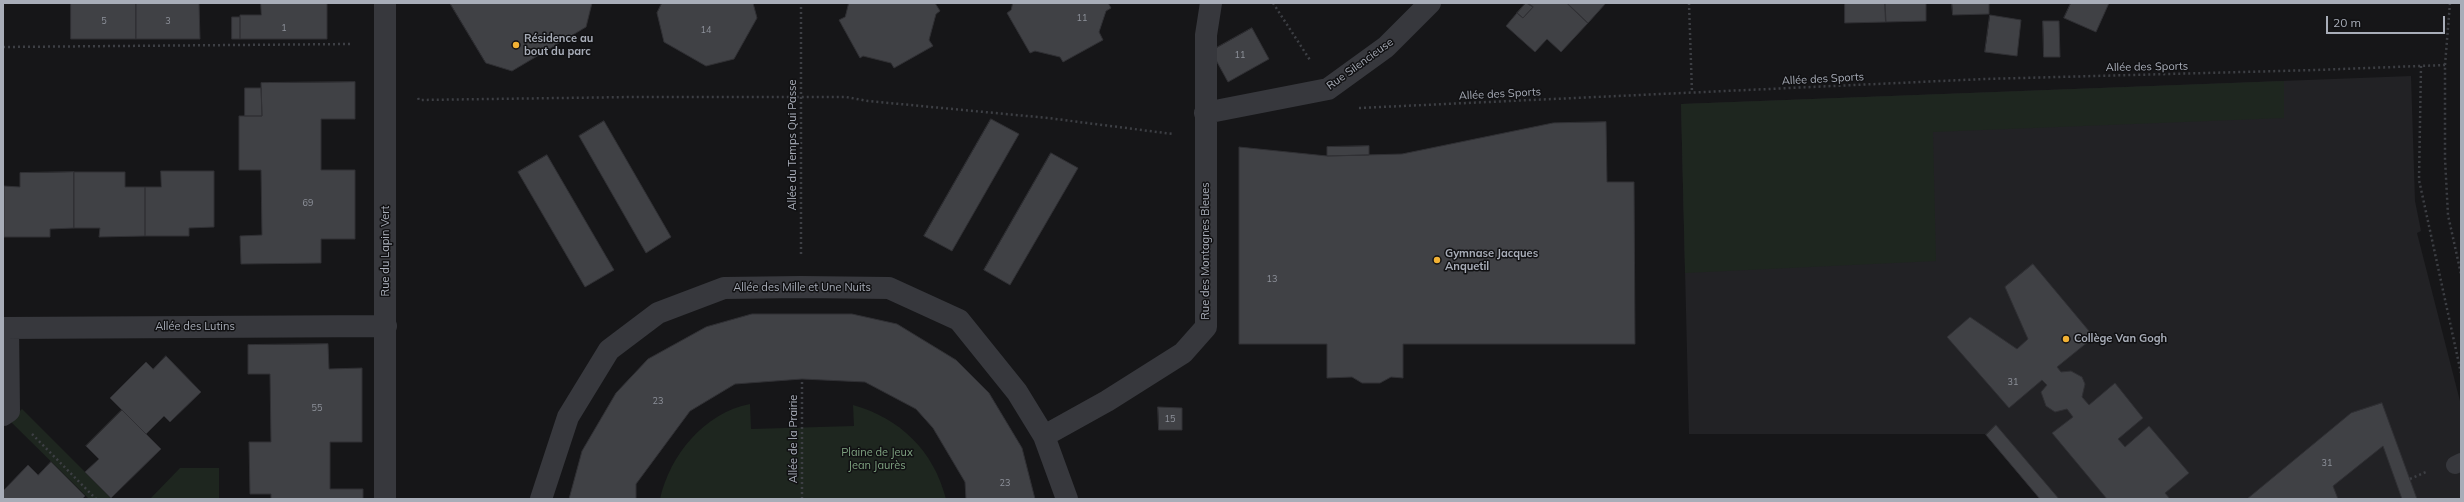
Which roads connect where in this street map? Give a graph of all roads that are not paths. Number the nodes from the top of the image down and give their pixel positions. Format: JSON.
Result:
{"nodes":[{"id":1,"x":385,"y":3,"type":"edge"},
{"id":2,"x":1210,"y":3,"type":"edge"},
{"id":3,"x":1430,"y":3,"type":"edge"},
{"id":4,"x":1205,"y":113,"type":"junction"},
{"id":5,"x":386,"y":326,"type":"junction"},
{"id":6,"x":5,"y":328,"type":"edge"},
{"id":7,"x":6,"y":413,"type":"edge"},
{"id":8,"x":1044,"y":436,"type":"junction"},
{"id":9,"x":385,"y":499,"type":"edge"},
{"id":10,"x":541,"y":499,"type":"edge"},
{"id":11,"x":1067,"y":499,"type":"edge"}],
"edges":[{"from":1,"to":5,"type":"street","name":"Rue du Lapin Vert"},
{"from":2,"to":4,"type":"street","name":"Rue des Montagnes Bleues"},
{"from":3,"to":4,"type":"street","name":"Rue Silencieuse"},
{"from":4,"to":8,"type":"street","name":"Rue des Montagnes Bleues"},
{"from":5,"to":6,"type":"street","name":"Allée des Lutins"},
{"from":5,"to":9,"type":"street","name":"Rue du Lapin Vert"},
{"from":6,"to":7,"type":"street"},
{"from":8,"to":10,"type":"street","name":"Allée des Mille et Une Nuits"},
{"from":8,"to":11,"type":"street","name":"Allée des Mille et Une Nuits"}]}
